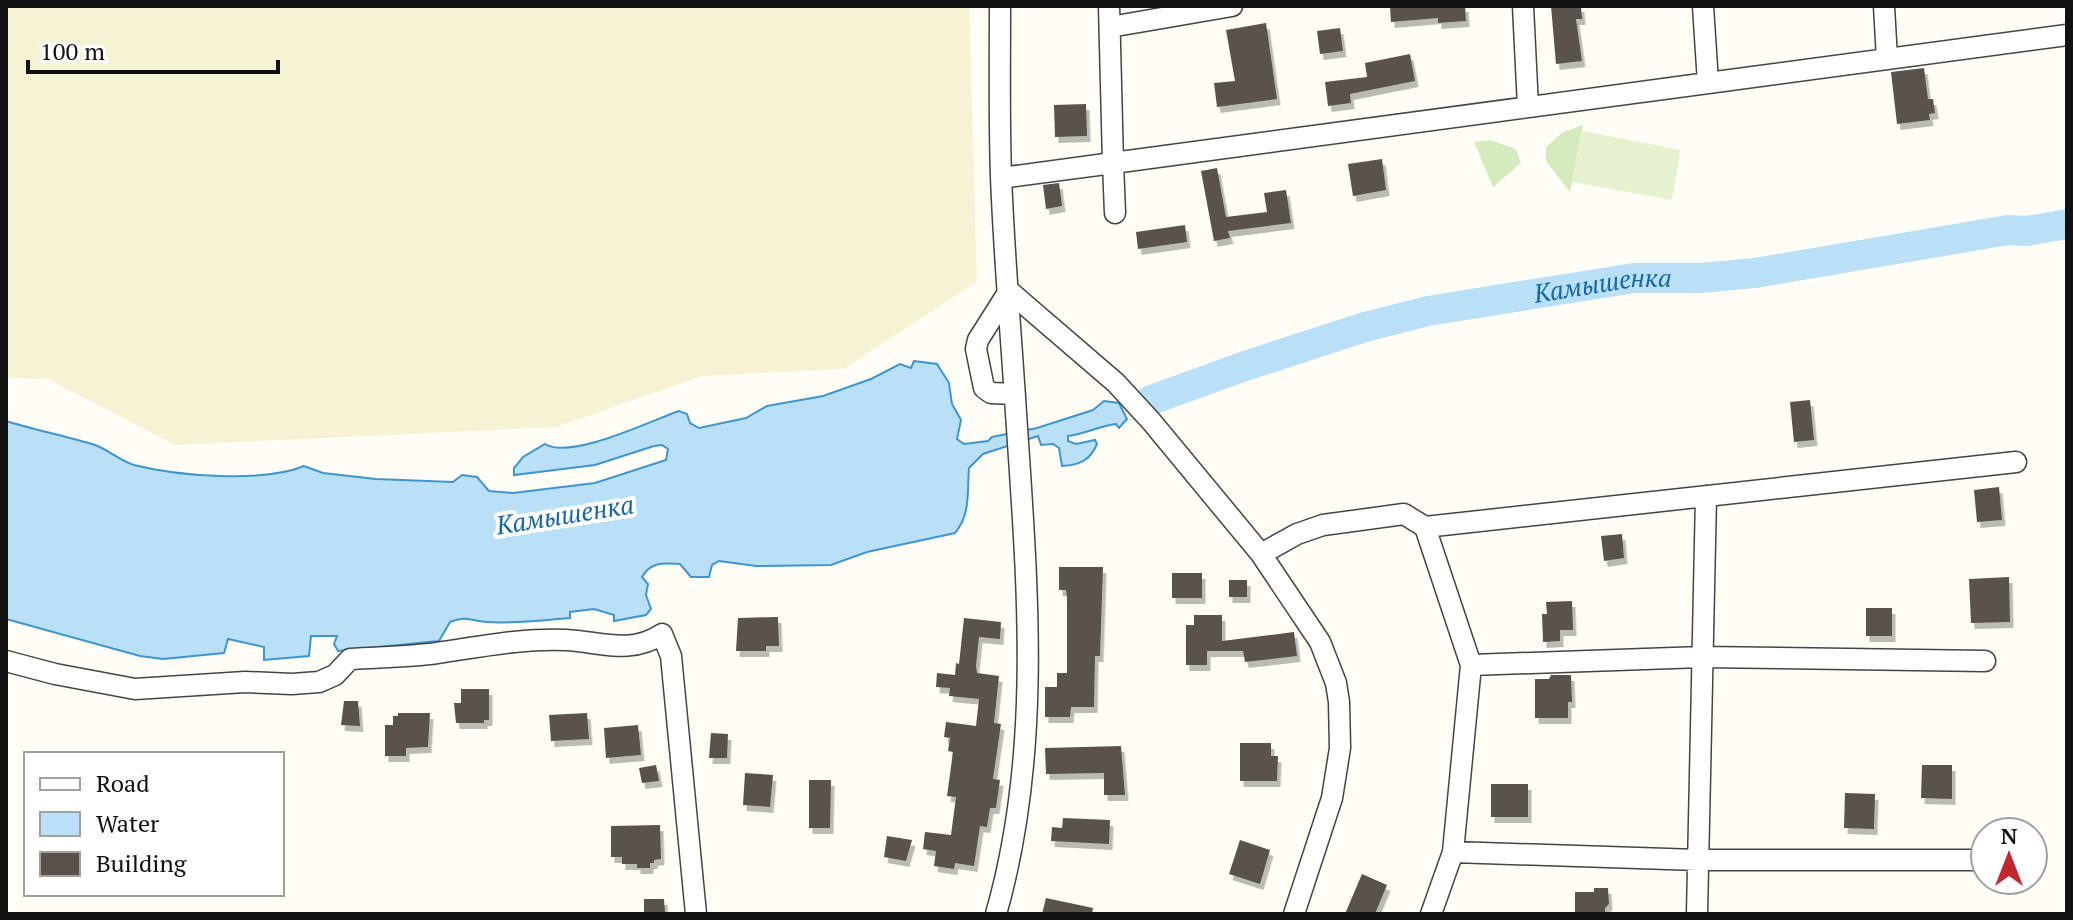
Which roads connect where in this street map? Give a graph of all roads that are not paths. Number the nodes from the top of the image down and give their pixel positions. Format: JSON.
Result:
{"nodes":[{"id":1,"x":1000,"y":6,"type":"edge"},
{"id":2,"x":1109,"y":6,"type":"edge"},
{"id":3,"x":1232,"y":6,"type":"edge"},
{"id":4,"x":1523,"y":6,"type":"edge"},
{"id":5,"x":1703,"y":6,"type":"edge"},
{"id":6,"x":1884,"y":6,"type":"edge"},
{"id":7,"x":1110,"y":27,"type":"junction"},
{"id":8,"x":2067,"y":35,"type":"edge"},
{"id":9,"x":1887,"y":59,"type":"junction"},
{"id":10,"x":1708,"y":83,"type":"junction"},
{"id":11,"x":1528,"y":107,"type":"junction"},
{"id":12,"x":1113,"y":163,"type":"junction"},
{"id":13,"x":1001,"y":178,"type":"junction"},
{"id":14,"x":1115,"y":213,"type":"dead end"},
{"id":15,"x":1009,"y":291,"type":"junction"},
{"id":16,"x":1015,"y":394,"type":"junction"},
{"id":17,"x":2016,"y":462,"type":"dead end"},
{"id":18,"x":1706,"y":496,"type":"junction"},
{"id":19,"x":1425,"y":527,"type":"junction"},
{"id":20,"x":1261,"y":554,"type":"junction"},
{"id":21,"x":1702,"y":657,"type":"junction"},
{"id":22,"x":6,"y":661,"type":"edge"},
{"id":23,"x":1985,"y":661,"type":"dead end"},
{"id":24,"x":1471,"y":665,"type":"junction"},
{"id":25,"x":1453,"y":852,"type":"junction"},
{"id":26,"x":1698,"y":860,"type":"junction"},
{"id":27,"x":1969,"y":860,"type":"edge"},
{"id":28,"x":696,"y":914,"type":"edge"},
{"id":29,"x":996,"y":914,"type":"edge"},
{"id":30,"x":1294,"y":914,"type":"edge"},
{"id":31,"x":1431,"y":914,"type":"edge"},
{"id":32,"x":1697,"y":914,"type":"edge"}],
"edges":[{"from":1,"to":13,"type":"street"},
{"from":2,"to":7,"type":"street"},
{"from":3,"to":7,"type":"street"},
{"from":4,"to":11,"type":"street"},
{"from":5,"to":10,"type":"street"},
{"from":6,"to":9,"type":"street"},
{"from":7,"to":12,"type":"street"},
{"from":8,"to":9,"type":"street"},
{"from":9,"to":10,"type":"street"},
{"from":10,"to":11,"type":"street"},
{"from":11,"to":12,"type":"street"},
{"from":12,"to":13,"type":"street"},
{"from":12,"to":14,"type":"street"},
{"from":13,"to":15,"type":"street"},
{"from":15,"to":16,"type":"street"},
{"from":15,"to":16,"type":"street"},
{"from":15,"to":20,"type":"street"},
{"from":16,"to":29,"type":"street"},
{"from":17,"to":18,"type":"street"},
{"from":18,"to":19,"type":"street"},
{"from":18,"to":21,"type":"street"},
{"from":19,"to":20,"type":"street"},
{"from":19,"to":24,"type":"street"},
{"from":20,"to":30,"type":"street"},
{"from":21,"to":23,"type":"street"},
{"from":21,"to":24,"type":"street"},
{"from":21,"to":26,"type":"street"},
{"from":22,"to":28,"type":"street"},
{"from":24,"to":25,"type":"street"},
{"from":25,"to":26,"type":"street"},
{"from":25,"to":31,"type":"street"},
{"from":26,"to":27,"type":"street"},
{"from":26,"to":32,"type":"street"}]}
